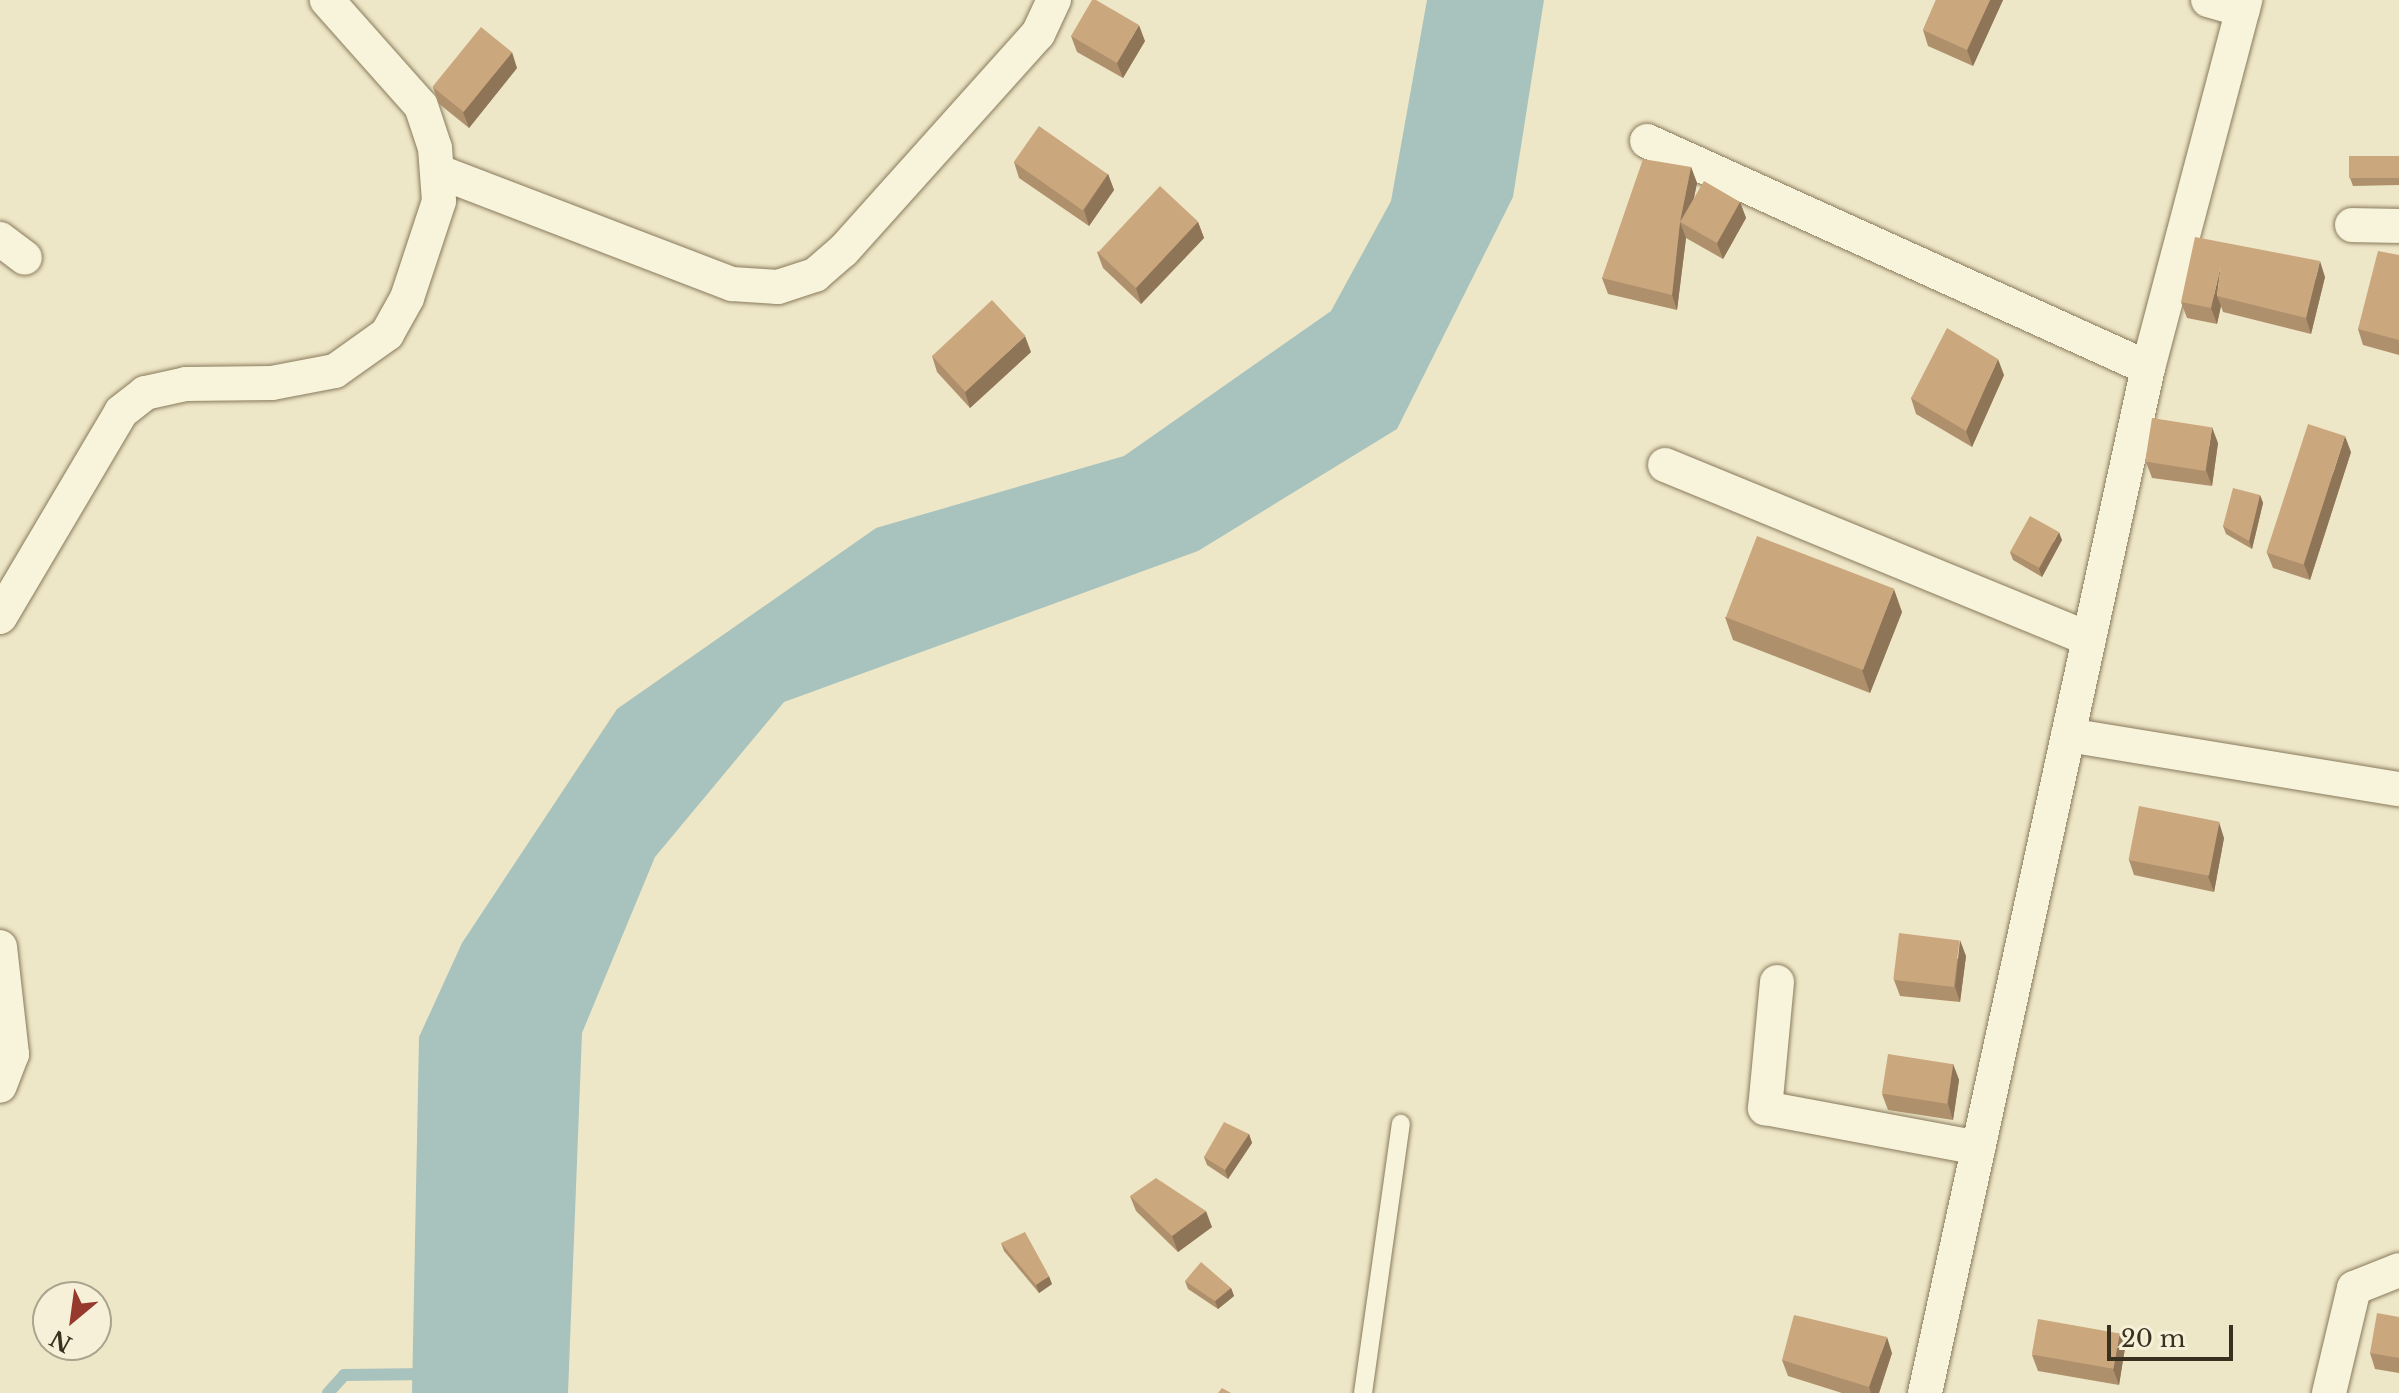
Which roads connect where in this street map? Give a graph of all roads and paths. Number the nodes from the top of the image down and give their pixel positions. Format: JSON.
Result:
{"nodes":[{"id":1,"x":1054,"y":0,"type":"edge"},
{"id":2,"x":2208,"y":0,"type":"edge"},
{"id":3,"x":2244,"y":5,"type":"edge"},
{"id":4,"x":342,"y":6,"type":"edge"},
{"id":5,"x":1647,"y":141,"type":"dead end"},
{"id":6,"x":437,"y":171,"type":"junction"},
{"id":7,"x":2352,"y":225,"type":"dead end"},
{"id":8,"x":2399,"y":226,"type":"edge"},
{"id":9,"x":2148,"y":368,"type":"junction"},
{"id":10,"x":1665,"y":465,"type":"dead end"},
{"id":11,"x":0,"y":617,"type":"edge"},
{"id":12,"x":2089,"y":639,"type":"junction"},
{"id":13,"x":2068,"y":735,"type":"junction"},
{"id":14,"x":2399,"y":789,"type":"edge"},
{"id":15,"x":0,"y":947,"type":"edge"},
{"id":16,"x":1777,"y":982,"type":"dead end"},
{"id":17,"x":0,"y":1086,"type":"edge"},
{"id":18,"x":1401,"y":1124,"type":"dead end"},
{"id":19,"x":1978,"y":1148,"type":"junction"},
{"id":20,"x":2399,"y":1270,"type":"edge"},
{"id":21,"x":1363,"y":1393,"type":"edge"},
{"id":22,"x":1925,"y":1393,"type":"edge"},
{"id":23,"x":2329,"y":1393,"type":"edge"}],
"edges":[{"from":1,"to":6,"type":"street"},
{"from":2,"to":3,"type":"street"},
{"from":3,"to":9,"type":"street"},
{"from":4,"to":6,"type":"street"},
{"from":5,"to":9,"type":"street"},
{"from":6,"to":11,"type":"street"},
{"from":7,"to":8,"type":"street"},
{"from":9,"to":12,"type":"street"},
{"from":10,"to":12,"type":"street"},
{"from":12,"to":13,"type":"street"},
{"from":13,"to":14,"type":"street"},
{"from":13,"to":19,"type":"street"},
{"from":15,"to":17,"type":"street"},
{"from":16,"to":19,"type":"street"},
{"from":18,"to":21,"type":"lane"},
{"from":19,"to":22,"type":"street"},
{"from":20,"to":23,"type":"street"}]}
